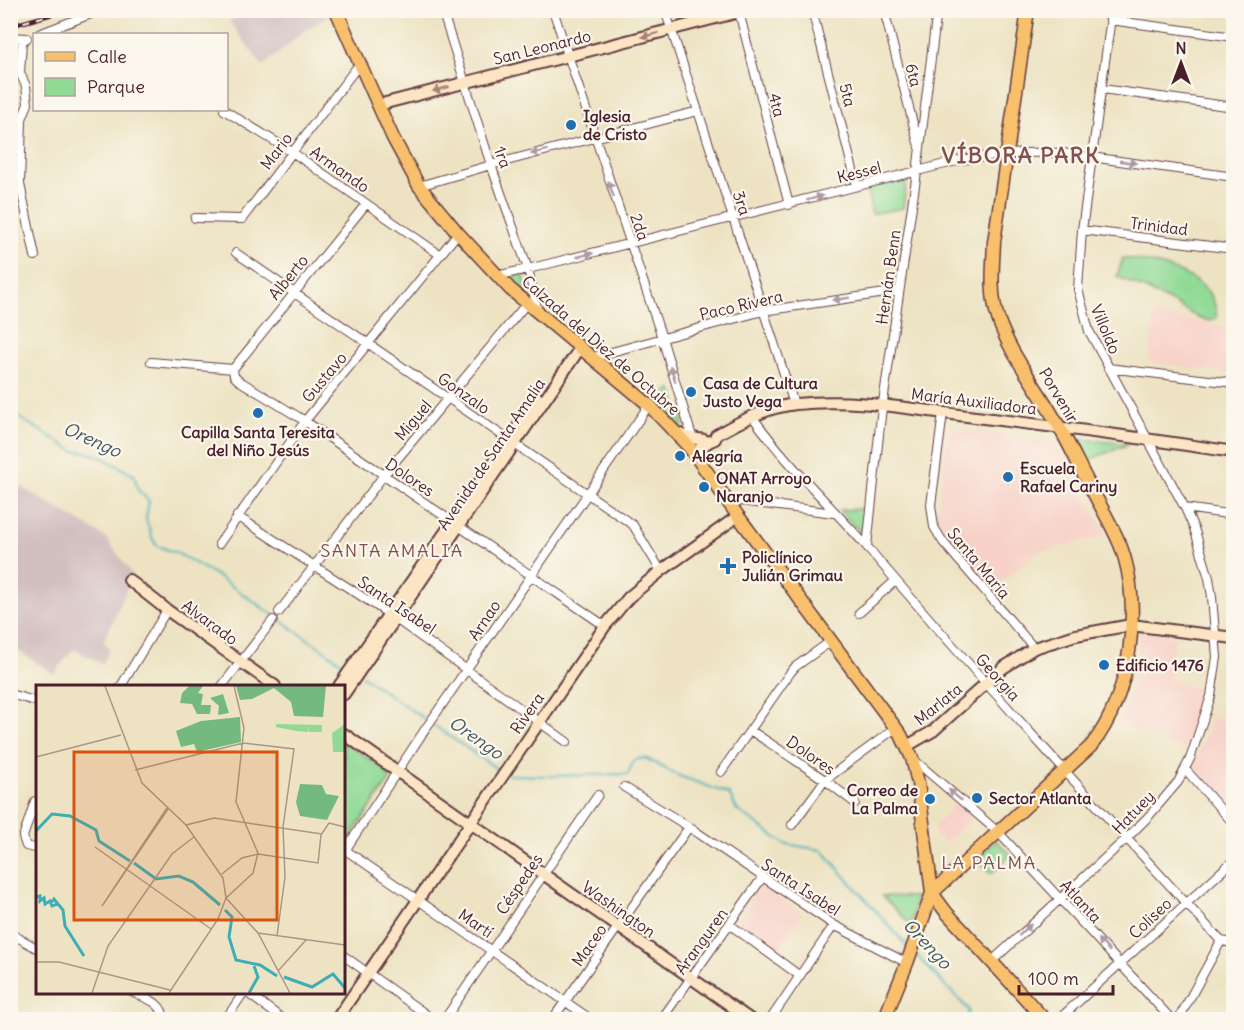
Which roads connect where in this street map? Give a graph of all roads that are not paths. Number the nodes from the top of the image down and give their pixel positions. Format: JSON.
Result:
{"nodes":[{"id":1,"x":101,"y":10,"type":"edge"},
{"id":2,"x":336,"y":10,"type":"edge"},
{"id":3,"x":442,"y":10,"type":"edge"},
{"id":4,"x":553,"y":10,"type":"edge"},
{"id":5,"x":665,"y":10,"type":"edge"},
{"id":6,"x":812,"y":10,"type":"edge"},
{"id":7,"x":884,"y":10,"type":"edge"},
{"id":8,"x":937,"y":10,"type":"edge"},
{"id":9,"x":1028,"y":10,"type":"edge"},
{"id":10,"x":1112,"y":10,"type":"edge"},
{"id":11,"x":743,"y":11,"type":"edge"},
{"id":12,"x":1110,"y":20,"type":"junction"},
{"id":13,"x":672,"y":29,"type":"junction"},
{"id":14,"x":41,"y":33,"type":"edge"},
{"id":15,"x":33,"y":36,"type":"edge"},
{"id":16,"x":10,"y":37,"type":"edge"},
{"id":17,"x":1233,"y":37,"type":"edge"},
{"id":18,"x":568,"y":56,"type":"junction"},
{"id":19,"x":360,"y":63,"type":"junction"},
{"id":20,"x":464,"y":83,"type":"junction"},
{"id":21,"x":1102,"y":89,"type":"junction"},
{"id":22,"x":378,"y":105,"type":"junction"},
{"id":23,"x":1233,"y":107,"type":"edge"},
{"id":24,"x":226,"y":111,"type":"edge"},
{"id":25,"x":698,"y":111,"type":"junction"},
{"id":26,"x":594,"y":138,"type":"junction"},
{"id":27,"x":919,"y":147,"type":"junction"},
{"id":28,"x":292,"y":152,"type":"junction"},
{"id":29,"x":1008,"y":154,"type":"junction"},
{"id":30,"x":1092,"y":157,"type":"junction"},
{"id":31,"x":491,"y":165,"type":"junction"},
{"id":32,"x":917,"y":172,"type":"junction"},
{"id":33,"x":1233,"y":177,"type":"edge"},
{"id":34,"x":419,"y":186,"type":"junction"},
{"id":35,"x":857,"y":186,"type":"junction"},
{"id":36,"x":366,"y":204,"type":"junction"},
{"id":37,"x":789,"y":205,"type":"junction"},
{"id":38,"x":195,"y":218,"type":"dead end"},
{"id":39,"x":733,"y":218,"type":"junction"},
{"id":40,"x":1082,"y":230,"type":"junction"},
{"id":41,"x":458,"y":233,"type":"junction"},
{"id":42,"x":629,"y":243,"type":"junction"},
{"id":43,"x":1233,"y":249,"type":"edge"},
{"id":44,"x":236,"y":253,"type":"dead end"},
{"id":45,"x":440,"y":254,"type":"junction"},
{"id":46,"x":35,"y":256,"type":"dead end"},
{"id":47,"x":528,"y":270,"type":"junction"},
{"id":48,"x":496,"y":276,"type":"junction"},
{"id":49,"x":899,"y":291,"type":"junction"},
{"id":50,"x":293,"y":292,"type":"junction"},
{"id":51,"x":526,"y":303,"type":"junction"},
{"id":52,"x":763,"y":311,"type":"junction"},
{"id":53,"x":539,"y":313,"type":"junction"},
{"id":54,"x":662,"y":338,"type":"junction"},
{"id":55,"x":369,"y":343,"type":"junction"},
{"id":56,"x":577,"y":345,"type":"junction"},
{"id":57,"x":593,"y":357,"type":"junction"},
{"id":58,"x":151,"y":362,"type":"dead end"},
{"id":59,"x":1108,"y":368,"type":"junction"},
{"id":60,"x":233,"y":369,"type":"junction"},
{"id":61,"x":1233,"y":383,"type":"edge"},
{"id":62,"x":449,"y":399,"type":"junction"},
{"id":63,"x":794,"y":404,"type":"junction"},
{"id":64,"x":649,"y":405,"type":"junction"},
{"id":65,"x":883,"y":405,"type":"junction"},
{"id":66,"x":943,"y":413,"type":"junction"},
{"id":67,"x":752,"y":416,"type":"junction"},
{"id":68,"x":305,"y":421,"type":"junction"},
{"id":69,"x":1059,"y":427,"type":"junction"},
{"id":70,"x":1146,"y":439,"type":"junction"},
{"id":71,"x":512,"y":443,"type":"junction"},
{"id":72,"x":695,"y":446,"type":"junction"},
{"id":73,"x":1233,"y":452,"type":"edge"},
{"id":74,"x":384,"y":476,"type":"junction"},
{"id":75,"x":588,"y":494,"type":"junction"},
{"id":76,"x":726,"y":499,"type":"junction"},
{"id":77,"x":1185,"y":508,"type":"junction"},
{"id":78,"x":834,"y":513,"type":"junction"},
{"id":79,"x":1233,"y":514,"type":"edge"},
{"id":80,"x":237,"y":516,"type":"junction"},
{"id":81,"x":738,"y":516,"type":"junction"},
{"id":82,"x":456,"y":525,"type":"junction"},
{"id":83,"x":219,"y":544,"type":"dead end"},
{"id":84,"x":867,"y":547,"type":"junction"},
{"id":85,"x":314,"y":567,"type":"junction"},
{"id":86,"x":661,"y":571,"type":"junction"},
{"id":87,"x":531,"y":576,"type":"junction"},
{"id":88,"x":129,"y":580,"type":"dead end"},
{"id":89,"x":895,"y":581,"type":"junction"},
{"id":90,"x":167,"y":610,"type":"junction"},
{"id":91,"x":279,"y":612,"type":"dead end"},
{"id":92,"x":859,"y":613,"type":"dead end"},
{"id":93,"x":392,"y":617,"type":"junction"},
{"id":94,"x":273,"y":620,"type":"dead end"},
{"id":95,"x":1131,"y":625,"type":"junction"},
{"id":96,"x":605,"y":626,"type":"junction"},
{"id":97,"x":1215,"y":635,"type":"junction"},
{"id":98,"x":1233,"y":638,"type":"edge"},
{"id":99,"x":831,"y":641,"type":"junction"},
{"id":100,"x":1034,"y":648,"type":"junction"},
{"id":101,"x":240,"y":663,"type":"junction"},
{"id":102,"x":466,"y":670,"type":"junction"},
{"id":103,"x":351,"y":676,"type":"junction"},
{"id":104,"x":986,"y":684,"type":"junction"},
{"id":105,"x":122,"y":685,"type":"edge"},
{"id":106,"x":224,"y":685,"type":"edge"},
{"id":107,"x":272,"y":685,"type":"edge"},
{"id":108,"x":341,"y":685,"type":"edge"},
{"id":109,"x":345,"y":691,"type":"edge"},
{"id":110,"x":10,"y":694,"type":"edge"},
{"id":111,"x":36,"y":701,"type":"edge"},
{"id":112,"x":539,"y":722,"type":"junction"},
{"id":113,"x":897,"y":727,"type":"junction"},
{"id":114,"x":750,"y":730,"type":"junction"},
{"id":115,"x":345,"y":735,"type":"edge"},
{"id":116,"x":567,"y":742,"type":"dead end"},
{"id":117,"x":907,"y":746,"type":"junction"},
{"id":118,"x":912,"y":758,"type":"junction"},
{"id":119,"x":1185,"y":769,"type":"junction"},
{"id":120,"x":721,"y":772,"type":"dead end"},
{"id":121,"x":1065,"y":772,"type":"junction"},
{"id":122,"x":398,"y":773,"type":"junction"},
{"id":123,"x":825,"y":780,"type":"junction"},
{"id":124,"x":624,"y":787,"type":"dead end"},
{"id":125,"x":598,"y":795,"type":"dead end"},
{"id":126,"x":35,"y":801,"type":"dead end"},
{"id":127,"x":855,"y":803,"type":"dead end"},
{"id":128,"x":470,"y":823,"type":"junction"},
{"id":129,"x":1233,"y":824,"type":"edge"},
{"id":130,"x":792,"y":825,"type":"dead end"},
{"id":131,"x":688,"y":827,"type":"junction"},
{"id":132,"x":998,"y":832,"type":"junction"},
{"id":133,"x":1126,"y":839,"type":"junction"},
{"id":134,"x":36,"y":848,"type":"edge"},
{"id":135,"x":345,"y":850,"type":"edge"},
{"id":136,"x":345,"y":852,"type":"edge"},
{"id":137,"x":1233,"y":860,"type":"edge"},
{"id":138,"x":543,"y":873,"type":"junction"},
{"id":139,"x":762,"y":878,"type":"junction"},
{"id":140,"x":932,"y":893,"type":"junction"},
{"id":141,"x":1059,"y":898,"type":"junction"},
{"id":142,"x":419,"y":901,"type":"junction"},
{"id":143,"x":1186,"y":903,"type":"junction"},
{"id":144,"x":946,"y":912,"type":"junction"},
{"id":145,"x":924,"y":918,"type":"junction"},
{"id":146,"x":729,"y":924,"type":"junction"},
{"id":147,"x":834,"y":925,"type":"junction"},
{"id":148,"x":618,"y":927,"type":"junction"},
{"id":149,"x":10,"y":933,"type":"edge"},
{"id":150,"x":1221,"y":941,"type":"junction"},
{"id":151,"x":1233,"y":943,"type":"edge"},
{"id":152,"x":36,"y":948,"type":"edge"},
{"id":153,"x":491,"y":950,"type":"junction"},
{"id":154,"x":345,"y":957,"type":"edge"},
{"id":155,"x":908,"y":961,"type":"junction"},
{"id":156,"x":991,"y":962,"type":"junction"},
{"id":157,"x":1120,"y":963,"type":"junction"},
{"id":158,"x":369,"y":974,"type":"junction"},
{"id":159,"x":800,"y":976,"type":"junction"},
{"id":160,"x":691,"y":977,"type":"junction"},
{"id":161,"x":134,"y":994,"type":"edge"},
{"id":162,"x":244,"y":994,"type":"edge"},
{"id":163,"x":246,"y":994,"type":"edge"},
{"id":164,"x":565,"y":1001,"type":"junction"},
{"id":165,"x":164,"y":1020,"type":"edge"},
{"id":166,"x":225,"y":1020,"type":"edge"},
{"id":167,"x":284,"y":1020,"type":"edge"},
{"id":168,"x":336,"y":1020,"type":"edge"},
{"id":169,"x":434,"y":1020,"type":"edge"},
{"id":170,"x":444,"y":1020,"type":"edge"},
{"id":171,"x":552,"y":1020,"type":"edge"},
{"id":172,"x":592,"y":1020,"type":"edge"},
{"id":173,"x":661,"y":1020,"type":"edge"},
{"id":174,"x":751,"y":1020,"type":"edge"},
{"id":175,"x":770,"y":1020,"type":"edge"},
{"id":176,"x":884,"y":1020,"type":"edge"},
{"id":177,"x":1045,"y":1020,"type":"edge"},
{"id":178,"x":1058,"y":1020,"type":"edge"},
{"id":179,"x":1172,"y":1020,"type":"edge"},
{"id":180,"x":1178,"y":1020,"type":"edge"}],
"edges":[{"from":1,"to":14,"type":"street"},
{"from":2,"to":19,"type":"main road","name":"Calzada del Diez de Octubre"},
{"from":3,"to":20,"type":"street","name":"1ra"},
{"from":4,"to":18,"type":"street","name":"2da"},
{"from":5,"to":13,"type":"street","name":"3ra"},
{"from":6,"to":35,"type":"street","name":"5ta"},
{"from":7,"to":27,"type":"street","name":"6ta"},
{"from":8,"to":27,"type":"street","name":"Hernán Benn"},
{"from":9,"to":29,"type":"main road","name":"Porvenir"},
{"from":10,"to":12,"type":"street","name":"Villoldo"},
{"from":11,"to":13,"type":"street","name":"San Leonardo"},
{"from":11,"to":37,"type":"street","name":"4ta"},
{"from":12,"to":17,"type":"street"},
{"from":12,"to":21,"type":"street","name":"Villoldo"},
{"from":13,"to":18,"type":"street","name":"San Leonardo","one_way":true},
{"from":13,"to":25,"type":"street","name":"3ra"},
{"from":15,"to":16,"type":"street"},
{"from":15,"to":46,"type":"street"},
{"from":18,"to":20,"type":"street","name":"San Leonardo"},
{"from":18,"to":26,"type":"street","name":"2da"},
{"from":19,"to":22,"type":"main road","name":"Calzada del Diez de Octubre"},
{"from":19,"to":28,"type":"street","name":"Mario"},
{"from":20,"to":22,"type":"street","name":"San Leonardo","one_way":true},
{"from":20,"to":31,"type":"street","name":"1ra"},
{"from":21,"to":23,"type":"street"},
{"from":21,"to":30,"type":"street","name":"Villoldo"},
{"from":22,"to":34,"type":"main road","name":"Calzada del Diez de Octubre"},
{"from":24,"to":28,"type":"street","name":"Armando"},
{"from":25,"to":26,"type":"street"},
{"from":25,"to":39,"type":"street","name":"3ra"},
{"from":26,"to":31,"type":"street","one_way":true},
{"from":42,"to":26,"type":"street","name":"2da","one_way":true},
{"from":27,"to":32,"type":"street","name":"Hernán Benn"},
{"from":28,"to":36,"type":"street","name":"Armando"},
{"from":28,"to":38,"type":"street","name":"Mario"},
{"from":29,"to":30,"type":"street","name":"Kessel"},
{"from":29,"to":32,"type":"street","name":"Kessel"},
{"from":29,"to":69,"type":"main road","name":"Porvenir"},
{"from":30,"to":33,"type":"street","name":"Kessel","one_way":true},
{"from":30,"to":40,"type":"street","name":"Villoldo"},
{"from":31,"to":34,"type":"street"},
{"from":31,"to":47,"type":"street","name":"1ra"},
{"from":32,"to":35,"type":"street","name":"Kessel"},
{"from":32,"to":49,"type":"street","name":"Hernán Benn"},
{"from":34,"to":41,"type":"main road","name":"Calzada del Diez de Octubre"},
{"from":37,"to":35,"type":"street","name":"Kessel","one_way":true},
{"from":36,"to":45,"type":"street","name":"Armando"},
{"from":36,"to":50,"type":"street","name":"Alberto"},
{"from":37,"to":39,"type":"street","name":"Kessel"},
{"from":39,"to":42,"type":"street","name":"Kessel"},
{"from":39,"to":52,"type":"street","name":"3ra"},
{"from":40,"to":43,"type":"street","name":"Trinidad"},
{"from":40,"to":59,"type":"street","name":"Villoldo"},
{"from":41,"to":45,"type":"street","name":"Gustavo"},
{"from":41,"to":48,"type":"main road","name":"Calzada del Diez de Octubre"},
{"from":47,"to":42,"type":"street","name":"Kessel","one_way":true},
{"from":42,"to":54,"type":"street","name":"2da"},
{"from":44,"to":50,"type":"street","name":"Gonzalo"},
{"from":45,"to":55,"type":"street","name":"Gustavo"},
{"from":47,"to":48,"type":"street","name":"Kessel"},
{"from":47,"to":53,"type":"street","name":"1ra"},
{"from":48,"to":51,"type":"main road","name":"Calzada del Diez de Octubre"},
{"from":49,"to":52,"type":"street","name":"Paco Rivera","one_way":true},
{"from":49,"to":65,"type":"street","name":"Hernán Benn"},
{"from":50,"to":55,"type":"street","name":"Gonzalo"},
{"from":50,"to":60,"type":"street","name":"Alberto"},
{"from":51,"to":53,"type":"main road","name":"Calzada del Diez de Octubre"},
{"from":51,"to":62,"type":"street","name":"Miguel"},
{"from":52,"to":54,"type":"street","name":"Paco Rivera"},
{"from":52,"to":63,"type":"street","name":"3ra"},
{"from":53,"to":56,"type":"main road","name":"Calzada del Diez de Octubre"},
{"from":54,"to":57,"type":"street","name":"Paco Rivera"},
{"from":72,"to":54,"type":"street","name":"2da","one_way":true},
{"from":55,"to":62,"type":"street","name":"Gonzalo"},
{"from":55,"to":68,"type":"street","name":"Gustavo"},
{"from":56,"to":57,"type":"main road","name":"Calzada del Diez de Octubre"},
{"from":56,"to":71,"type":"street","name":"Avenida de Santa Amalia"},
{"from":57,"to":64,"type":"main road","name":"Calzada del Diez de Octubre"},
{"from":58,"to":60,"type":"street"},
{"from":59,"to":61,"type":"street"},
{"from":59,"to":70,"type":"street","name":"Villoldo"},
{"from":60,"to":68,"type":"street","name":"Dolores"},
{"from":62,"to":71,"type":"street","name":"Gonzalo"},
{"from":62,"to":74,"type":"street","name":"Miguel"},
{"from":63,"to":65,"type":"street","name":"María Auxiliadora"},
{"from":63,"to":67,"type":"street","name":"María Auxiliadora"},
{"from":64,"to":72,"type":"main road","name":"Calzada del Diez de Octubre"},
{"from":64,"to":75,"type":"street","name":"Arnao"},
{"from":65,"to":66,"type":"street","name":"María Auxiliadora"},
{"from":65,"to":84,"type":"street","name":"Hernán Benn"},
{"from":66,"to":69,"type":"street","name":"María Auxiliadora"},
{"from":66,"to":100,"type":"street","name":"Santa María"},
{"from":67,"to":72,"type":"street","name":"María Auxiliadora"},
{"from":67,"to":78,"type":"street","name":"Georgia"},
{"from":68,"to":74,"type":"street","name":"Dolores"},
{"from":68,"to":80,"type":"street","name":"Gustavo"},
{"from":69,"to":70,"type":"street","name":"María Auxiliadora"},
{"from":69,"to":95,"type":"main road","name":"Porvenir"},
{"from":70,"to":73,"type":"street","name":"María Auxiliadora"},
{"from":70,"to":77,"type":"street","name":"Villoldo"},
{"from":71,"to":75,"type":"street","name":"Gonzalo"},
{"from":71,"to":82,"type":"street","name":"Avenida de Santa Amalia"},
{"from":72,"to":76,"type":"main road","name":"Calzada del Diez de Octubre"},
{"from":74,"to":82,"type":"street","name":"Dolores"},
{"from":74,"to":85,"type":"street","name":"Miguel"},
{"from":75,"to":86,"type":"street","name":"Gonzalo"},
{"from":75,"to":87,"type":"street","name":"Arnao"},
{"from":76,"to":78,"type":"street"},
{"from":76,"to":81,"type":"main road","name":"Calzada del Diez de Octubre"},
{"from":77,"to":79,"type":"street"},
{"from":77,"to":97,"type":"street","name":"Villoldo"},
{"from":78,"to":84,"type":"street","name":"Georgia"},
{"from":80,"to":83,"type":"street","name":"Gustavo"},
{"from":80,"to":85,"type":"street","name":"Santa Isabel"},
{"from":81,"to":86,"type":"street","name":"Rivera"},
{"from":81,"to":99,"type":"main road","name":"Calzada del Diez de Octubre"},
{"from":82,"to":87,"type":"street","name":"Dolores"},
{"from":82,"to":93,"type":"street","name":"Avenida de Santa Amalia"},
{"from":84,"to":89,"type":"street","name":"Georgia"},
{"from":85,"to":91,"type":"street","name":"Miguel"},
{"from":85,"to":93,"type":"street","name":"Santa Isabel"},
{"from":86,"to":96,"type":"street","name":"Rivera"},
{"from":87,"to":96,"type":"street","name":"Dolores"},
{"from":87,"to":102,"type":"street","name":"Arnao"},
{"from":88,"to":90,"type":"street","name":"Alvarado"},
{"from":89,"to":92,"type":"street"},
{"from":89,"to":104,"type":"street","name":"Georgia"},
{"from":90,"to":101,"type":"street","name":"Alvarado"},
{"from":90,"to":105,"type":"street"},
{"from":93,"to":102,"type":"street","name":"Santa Isabel"},
{"from":93,"to":103,"type":"street","name":"Avenida de Santa Amalia"},
{"from":94,"to":101,"type":"street"},
{"from":95,"to":97,"type":"street","name":"Marlata"},
{"from":95,"to":100,"type":"street","name":"Marlata"},
{"from":95,"to":121,"type":"main road","name":"Porvenir"},
{"from":96,"to":112,"type":"street","name":"Rivera"},
{"from":97,"to":98,"type":"street","name":"Marlata"},
{"from":97,"to":119,"type":"street","name":"Hatuey"},
{"from":99,"to":113,"type":"main road","name":"Calzada del Diez de Octubre"},
{"from":99,"to":114,"type":"street"},
{"from":100,"to":104,"type":"street","name":"Marlata"},
{"from":101,"to":106,"type":"street"},
{"from":101,"to":107,"type":"street","name":"Alvarado"},
{"from":102,"to":112,"type":"street","name":"Santa Isabel"},
{"from":102,"to":122,"type":"street","name":"Arnao"},
{"from":103,"to":108,"type":"street","name":"Avenida de Santa Amalia"},
{"from":103,"to":109,"type":"street","name":"Avenida de Santa Amalia"},
{"from":104,"to":117,"type":"street","name":"Marlata"},
{"from":104,"to":121,"type":"street","name":"Georgia"},
{"from":110,"to":111,"type":"street"},
{"from":112,"to":116,"type":"street","name":"Santa Isabel"},
{"from":112,"to":128,"type":"street","name":"Rivera"},
{"from":113,"to":117,"type":"main road","name":"Calzada del Diez de Octubre"},
{"from":113,"to":123,"type":"street"},
{"from":114,"to":120,"type":"street"},
{"from":114,"to":123,"type":"street","name":"Dolores"},
{"from":115,"to":122,"type":"street"},
{"from":117,"to":118,"type":"main road","name":"Calzada del Diez de Octubre"},
{"from":132,"to":118,"type":"street","name":"Atlanta","one_way":true},
{"from":118,"to":140,"type":"main road","name":"Calzada del Diez de Octubre"},
{"from":119,"to":129,"type":"street"},
{"from":119,"to":133,"type":"street","name":"Hatuey"},
{"from":121,"to":132,"type":"main road","name":"Porvenir"},
{"from":121,"to":133,"type":"street","name":"Georgia"},
{"from":122,"to":128,"type":"street"},
{"from":122,"to":135,"type":"street","name":"Arnao"},
{"from":123,"to":127,"type":"street","name":"Dolores"},
{"from":123,"to":130,"type":"street"},
{"from":124,"to":131,"type":"street","name":"Santa Isabel"},
{"from":125,"to":138,"type":"street","name":"Céspedes"},
{"from":126,"to":134,"type":"street"},
{"from":128,"to":138,"type":"street","name":"Washington"},
{"from":128,"to":142,"type":"street","name":"Rivera"},
{"from":131,"to":139,"type":"street","name":"Santa Isabel"},
{"from":131,"to":148,"type":"street","name":"Maceo"},
{"from":132,"to":140,"type":"main road","name":"Porvenir"},
{"from":132,"to":141,"type":"street","name":"Atlanta"},
{"from":133,"to":141,"type":"street","name":"Hatuey"},
{"from":133,"to":143,"type":"street","name":"Georgia"},
{"from":136,"to":142,"type":"street","name":"Martí"},
{"from":137,"to":143,"type":"street","name":"Coliseo"},
{"from":138,"to":148,"type":"street","name":"Washington"},
{"from":138,"to":153,"type":"street","name":"Céspedes"},
{"from":139,"to":146,"type":"street","name":"Aranguren"},
{"from":139,"to":147,"type":"street","name":"Santa Isabel"},
{"from":140,"to":144,"type":"main road"},
{"from":140,"to":145,"type":"main road"},
{"from":156,"to":141,"type":"street","name":"Hatuey","one_way":true},
{"from":157,"to":141,"type":"street","name":"Atlanta","one_way":true},
{"from":142,"to":153,"type":"street","name":"Martí"},
{"from":142,"to":158,"type":"street","name":"Rivera"},
{"from":143,"to":150,"type":"street","name":"Georgia"},
{"from":143,"to":157,"type":"street","name":"Coliseo"},
{"from":144,"to":145,"type":"main road"},
{"from":144,"to":156,"type":"main road"},
{"from":145,"to":155,"type":"main road"},
{"from":146,"to":159,"type":"street"},
{"from":146,"to":160,"type":"street","name":"Aranguren"},
{"from":147,"to":155,"type":"street","name":"Santa Isabel"},
{"from":147,"to":159,"type":"street"},
{"from":148,"to":160,"type":"street","name":"Washington"},
{"from":148,"to":164,"type":"street","name":"Maceo"},
{"from":149,"to":152,"type":"street"},
{"from":150,"to":151,"type":"street"},
{"from":150,"to":180,"type":"street"},
{"from":153,"to":164,"type":"street","name":"Martí"},
{"from":153,"to":170,"type":"street","name":"Céspedes"},
{"from":154,"to":158,"type":"street"},
{"from":155,"to":176,"type":"main road"},
{"from":156,"to":177,"type":"main road"},
{"from":157,"to":178,"type":"street","name":"Coliseo"},
{"from":157,"to":179,"type":"street","name":"Atlanta"},
{"from":158,"to":168,"type":"street","name":"Rivera"},
{"from":158,"to":169,"type":"street"},
{"from":159,"to":175,"type":"street"},
{"from":160,"to":173,"type":"street","name":"Aranguren"},
{"from":160,"to":174,"type":"street","name":"Washington"},
{"from":161,"to":165,"type":"street"},
{"from":162,"to":166,"type":"street"},
{"from":163,"to":167,"type":"street"},
{"from":164,"to":171,"type":"street","name":"Maceo"},
{"from":164,"to":172,"type":"street","name":"Martí"}]}
